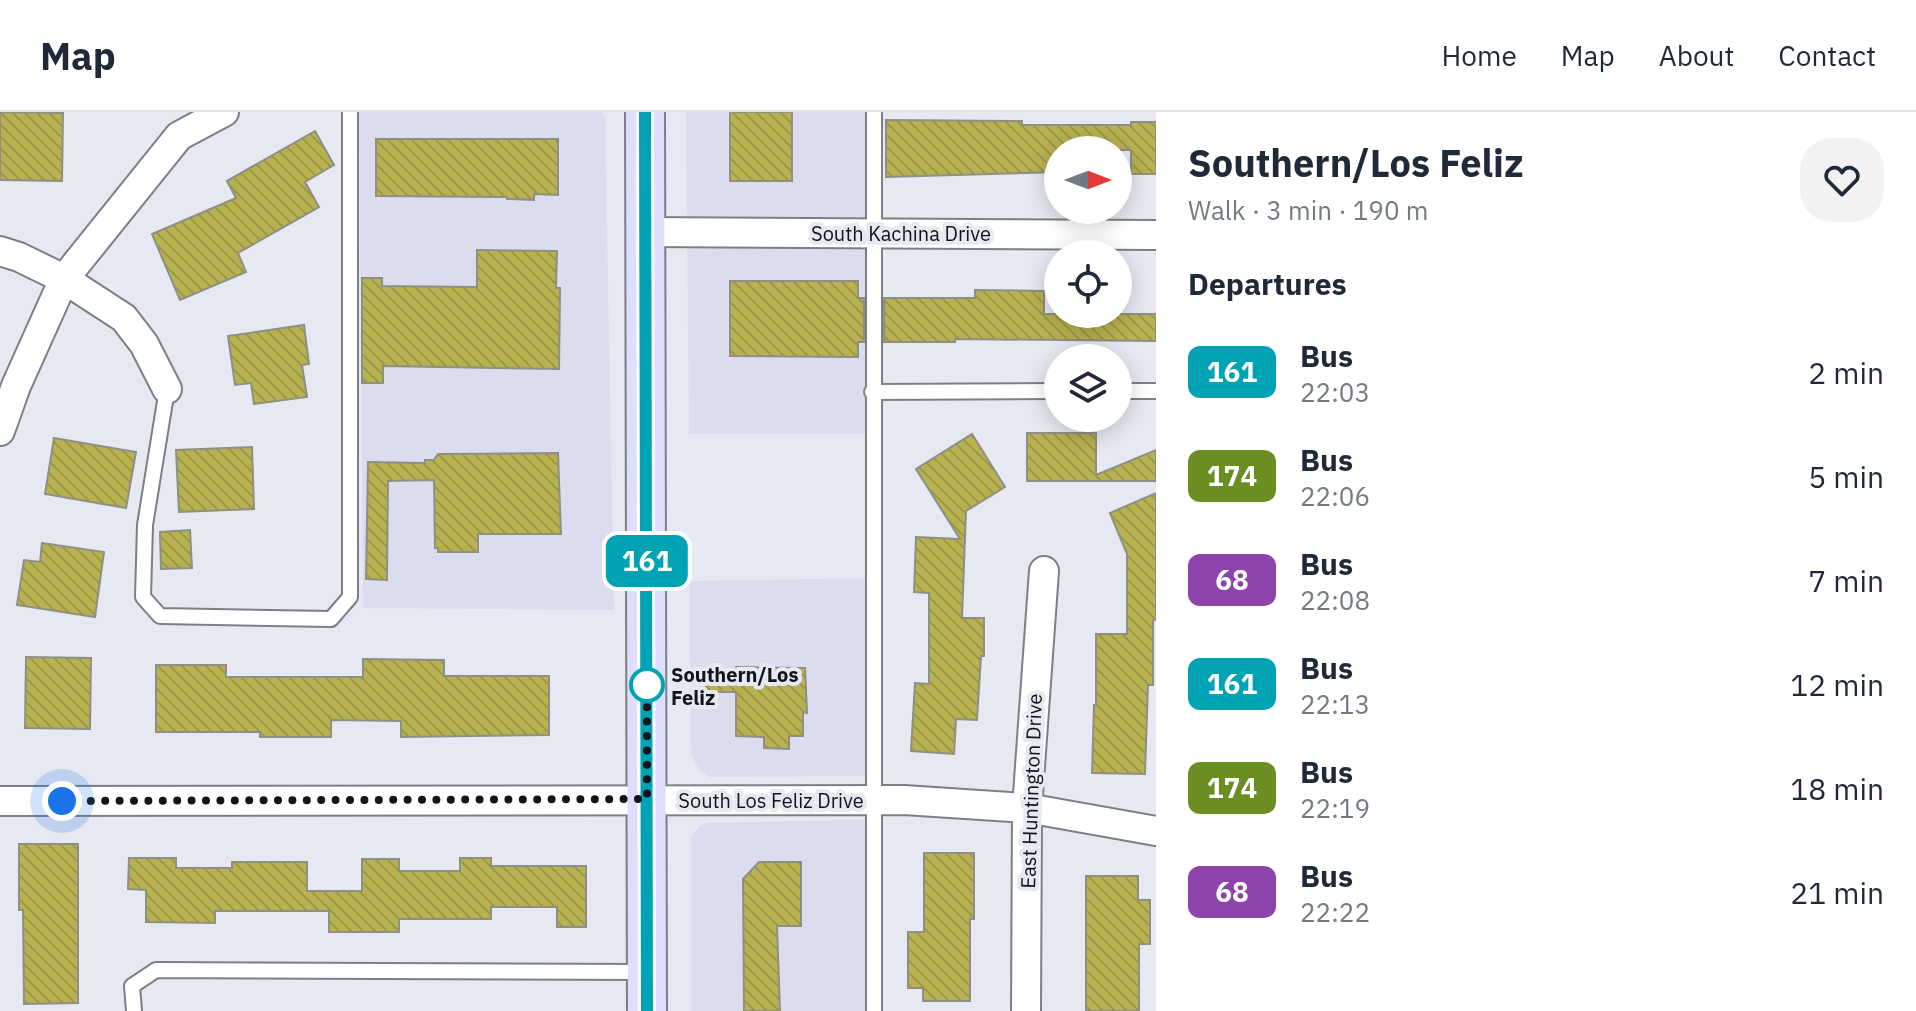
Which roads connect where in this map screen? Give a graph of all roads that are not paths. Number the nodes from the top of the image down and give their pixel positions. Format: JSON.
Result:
{"nodes":[{"id":1,"x":224,"y":112,"type":"edge"},
{"id":2,"x":350,"y":112,"type":"edge"},
{"id":3,"x":645,"y":112,"type":"edge"},
{"id":4,"x":874,"y":112,"type":"edge"},
{"id":5,"x":646,"y":232,"type":"junction"},
{"id":6,"x":872,"y":232,"type":"junction"},
{"id":7,"x":1156,"y":235,"type":"edge"},
{"id":8,"x":0,"y":251,"type":"edge"},
{"id":9,"x":64,"y":279,"type":"junction"},
{"id":10,"x":167,"y":389,"type":"joint"},
{"id":11,"x":1044,"y":391,"type":"edge"},
{"id":12,"x":1132,"y":391,"type":"edge"},
{"id":13,"x":1156,"y":391,"type":"edge"},
{"id":14,"x":872,"y":392,"type":"junction"},
{"id":15,"x":0,"y":431,"type":"edge"},
{"id":16,"x":1044,"y":571,"type":"dead end"},
{"id":17,"x":647,"y":799,"type":"junction"},
{"id":18,"x":873,"y":800,"type":"junction"},
{"id":19,"x":0,"y":801,"type":"edge"},
{"id":20,"x":1027,"y":808,"type":"junction"},
{"id":21,"x":1156,"y":831,"type":"edge"},
{"id":22,"x":647,"y":972,"type":"junction"},
{"id":23,"x":134,"y":1011,"type":"edge"},
{"id":24,"x":647,"y":1011,"type":"edge"},
{"id":25,"x":874,"y":1011,"type":"edge"},
{"id":26,"x":1026,"y":1011,"type":"edge"}],
"edges":[{"from":1,"to":9,"type":"street"},
{"from":2,"to":10,"type":"lane"},
{"from":3,"to":5,"type":"main road"},
{"from":4,"to":6,"type":"lane"},
{"from":5,"to":6,"type":"street","name":"South Kachina Drive"},
{"from":5,"to":17,"type":"main road"},
{"from":6,"to":7,"type":"street","name":"South Kachina Drive"},
{"from":6,"to":14,"type":"lane"},
{"from":8,"to":9,"type":"street"},
{"from":9,"to":10,"type":"street"},
{"from":9,"to":15,"type":"street"},
{"from":11,"to":14,"type":"lane"},
{"from":12,"to":13,"type":"lane"},
{"from":14,"to":18,"type":"lane"},
{"from":16,"to":20,"type":"street","name":"East Huntington Drive"},
{"from":17,"to":18,"type":"street","name":"South Los Feliz Drive"},
{"from":17,"to":19,"type":"street","name":"South Los Feliz Drive"},
{"from":17,"to":22,"type":"main road"},
{"from":18,"to":20,"type":"street","name":"South Los Feliz Drive"},
{"from":18,"to":25,"type":"lane"},
{"from":20,"to":21,"type":"street","name":"South Los Feliz Drive"},
{"from":20,"to":26,"type":"street","name":"East Huntington Drive"},
{"from":22,"to":23,"type":"lane"},
{"from":22,"to":24,"type":"main road"}]}
